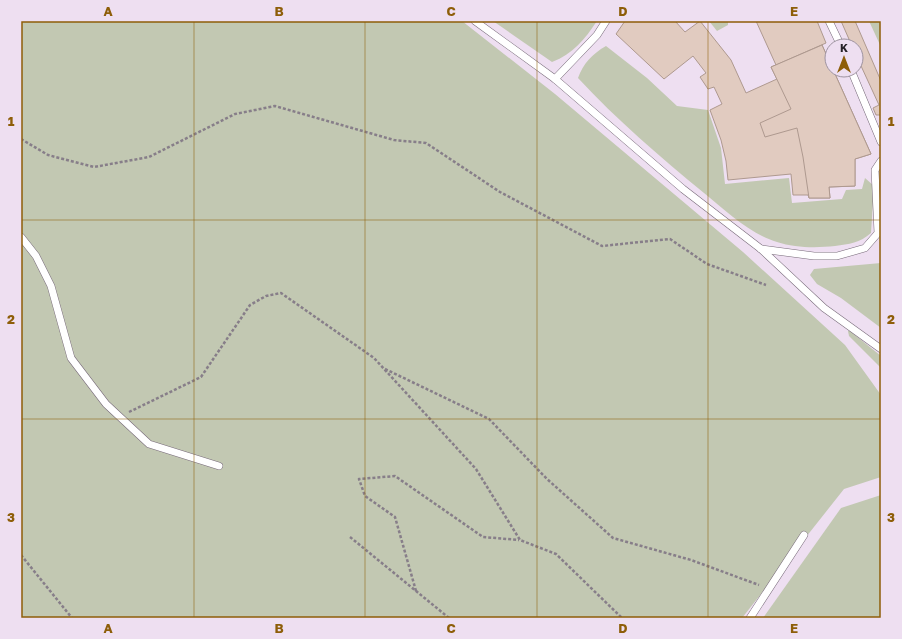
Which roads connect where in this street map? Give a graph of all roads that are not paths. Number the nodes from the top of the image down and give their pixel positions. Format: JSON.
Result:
{"nodes":[{"id":1,"x":475,"y":21,"type":"edge"},
{"id":2,"x":606,"y":21,"type":"edge"},
{"id":3,"x":829,"y":21,"type":"edge"},
{"id":4,"x":836,"y":38,"type":"edge"},
{"id":5,"x":854,"y":78,"type":"edge"},
{"id":6,"x":555,"y":79,"type":"junction"},
{"id":7,"x":881,"y":142,"type":"edge"},
{"id":8,"x":881,"y":161,"type":"edge"},
{"id":9,"x":879,"y":234,"type":"edge"},
{"id":10,"x":21,"y":236,"type":"edge"},
{"id":11,"x":761,"y":249,"type":"junction"},
{"id":12,"x":881,"y":349,"type":"edge"},
{"id":13,"x":219,"y":466,"type":"dead end"},
{"id":14,"x":804,"y":535,"type":"dead end"},
{"id":15,"x":750,"y":618,"type":"edge"}],
"edges":[{"from":1,"to":6,"type":"lane"},
{"from":2,"to":6,"type":"lane"},
{"from":3,"to":4,"type":"lane"},
{"from":5,"to":7,"type":"lane"},
{"from":6,"to":11,"type":"lane"},
{"from":8,"to":9,"type":"lane"},
{"from":9,"to":11,"type":"lane"},
{"from":10,"to":13,"type":"lane"},
{"from":11,"to":12,"type":"lane"},
{"from":14,"to":15,"type":"lane"}]}
